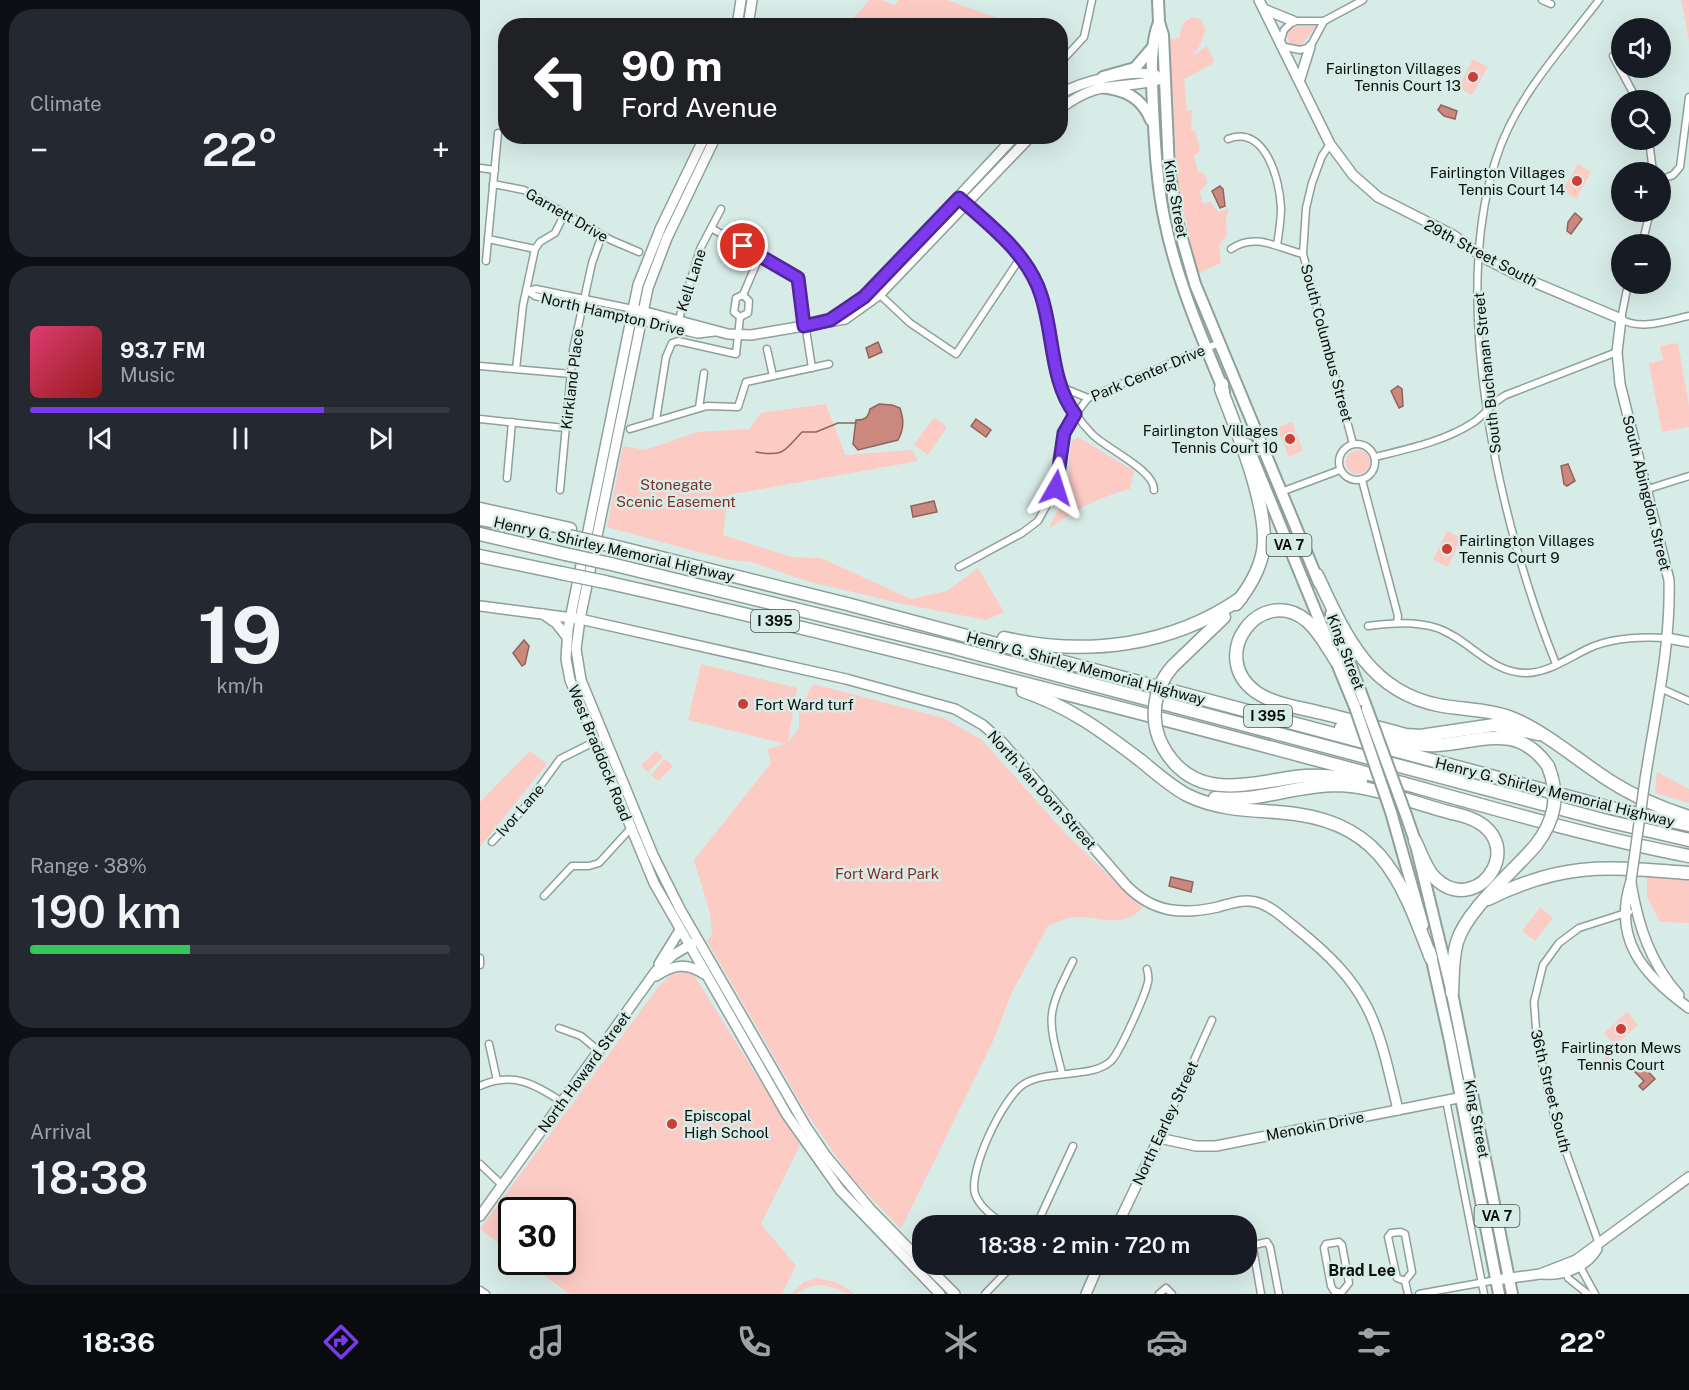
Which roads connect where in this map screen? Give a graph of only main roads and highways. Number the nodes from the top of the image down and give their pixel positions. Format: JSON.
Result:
{"nodes":[{"id":1,"x":741,"y":0,"type":"edge"},
{"id":2,"x":752,"y":0,"type":"edge"},
{"id":3,"x":1158,"y":0,"type":"edge"},
{"id":4,"x":1259,"y":0,"type":"edge"},
{"id":5,"x":1266,"y":10,"type":"junction"},
{"id":6,"x":738,"y":18,"type":"edge"},
{"id":7,"x":749,"y":18,"type":"edge"},
{"id":8,"x":1293,"y":21,"type":"road end"},
{"id":9,"x":1158,"y":22,"type":"junction"},
{"id":10,"x":1154,"y":44,"type":"junction"},
{"id":11,"x":1310,"y":47,"type":"road end"},
{"id":12,"x":1152,"y":78,"type":"junction"},
{"id":13,"x":1165,"y":78,"type":"junction"},
{"id":14,"x":1300,"y":79,"type":"junction"},
{"id":15,"x":1101,"y":82,"type":"junction"},
{"id":16,"x":1068,"y":89,"type":"edge"},
{"id":17,"x":1068,"y":103,"type":"edge"},
{"id":18,"x":1154,"y":127,"type":"junction"},
{"id":19,"x":701,"y":144,"type":"edge"},
{"id":20,"x":712,"y":144,"type":"edge"},
{"id":21,"x":1008,"y":144,"type":"edge"},
{"id":22,"x":1024,"y":144,"type":"edge"},
{"id":23,"x":877,"y":291,"type":"junction"},
{"id":24,"x":632,"y":314,"type":"junction"},
{"id":25,"x":642,"y":316,"type":"junction"},
{"id":26,"x":1621,"y":319,"type":"joint"},
{"id":27,"x":714,"y":332,"type":"junction"},
{"id":28,"x":1222,"y":384,"type":"junction"},
{"id":29,"x":480,"y":509,"type":"edge"},
{"id":30,"x":480,"y":519,"type":"edge"},
{"id":31,"x":569,"y":533,"type":"junction"},
{"id":32,"x":480,"y":536,"type":"edge"},
{"id":33,"x":480,"y":558,"type":"edge"},
{"id":34,"x":1317,"y":575,"type":"junction"},
{"id":35,"x":1241,"y":598,"type":"junction"},
{"id":36,"x":847,"y":604,"type":"junction"},
{"id":37,"x":481,"y":608,"type":"edge"},
{"id":38,"x":541,"y":613,"type":"junction"},
{"id":39,"x":575,"y":618,"type":"junction"},
{"id":40,"x":567,"y":637,"type":"junction"},
{"id":41,"x":1667,"y":638,"type":"junction"},
{"id":42,"x":1689,"y":642,"type":"edge"},
{"id":43,"x":902,"y":653,"type":"junction"},
{"id":44,"x":1337,"y":662,"type":"junction"},
{"id":45,"x":1245,"y":709,"type":"junction"},
{"id":46,"x":1539,"y":735,"type":"junction"},
{"id":47,"x":599,"y":739,"type":"junction"},
{"id":48,"x":1171,"y":784,"type":"junction"},
{"id":49,"x":1445,"y":795,"type":"junction"},
{"id":50,"x":1689,"y":817,"type":"edge"},
{"id":51,"x":1689,"y":825,"type":"edge"},
{"id":52,"x":1689,"y":840,"type":"edge"},
{"id":53,"x":1415,"y":841,"type":"junction"},
{"id":54,"x":1689,"y":856,"type":"edge"},
{"id":55,"x":1689,"y":873,"type":"edge"},
{"id":56,"x":1631,"y":881,"type":"junction"},
{"id":57,"x":1488,"y":898,"type":"junction"},
{"id":58,"x":680,"y":930,"type":"junction"},
{"id":59,"x":697,"y":939,"type":"junction"},
{"id":60,"x":689,"y":946,"type":"junction"},
{"id":61,"x":1647,"y":946,"type":"junction"},
{"id":62,"x":1431,"y":957,"type":"junction"},
{"id":63,"x":1638,"y":959,"type":"junction"},
{"id":64,"x":654,"y":975,"type":"junction"},
{"id":65,"x":706,"y":975,"type":"junction"},
{"id":66,"x":1670,"y":990,"type":"junction"},
{"id":67,"x":1452,"y":993,"type":"junction"},
{"id":68,"x":1689,"y":1007,"type":"edge"},
{"id":69,"x":1472,"y":1095,"type":"junction"},
{"id":70,"x":1461,"y":1097,"type":"junction"},
{"id":71,"x":1398,"y":1110,"type":"junction"},
{"id":72,"x":1159,"y":1138,"type":"joint"},
{"id":73,"x":1689,"y":1177,"type":"edge"},
{"id":74,"x":1122,"y":1215,"type":"edge"},
{"id":75,"x":480,"y":1216,"type":"edge"},
{"id":76,"x":912,"y":1251,"type":"edge"},
{"id":77,"x":936,"y":1275,"type":"edge"},
{"id":78,"x":1094,"y":1275,"type":"edge"},
{"id":79,"x":1509,"y":1278,"type":"junction"},
{"id":80,"x":1496,"y":1280,"type":"junction"},
{"id":81,"x":940,"y":1294,"type":"edge"},
{"id":82,"x":955,"y":1294,"type":"edge"},
{"id":83,"x":1086,"y":1294,"type":"edge"},
{"id":84,"x":1499,"y":1294,"type":"edge"},
{"id":85,"x":1512,"y":1294,"type":"edge"}],
"edges":[{"from":1,"to":6,"type":"main road"},
{"from":2,"to":7,"type":"main road"},
{"from":3,"to":9,"type":"main road","name":"King Street","number":"VA 7"},
{"from":4,"to":5,"type":"main road"},
{"from":5,"to":8,"type":"main road"},
{"from":5,"to":14,"type":"main road"},
{"from":9,"to":10,"type":"main road","name":"King Street","number":"VA 7"},
{"from":9,"to":13,"type":"main road","name":"King Street","number":"VA 7"},
{"from":10,"to":12,"type":"main road","name":"King Street","number":"VA 7"},
{"from":10,"to":15,"type":"main road"},
{"from":11,"to":14,"type":"main road"},
{"from":12,"to":13,"type":"main road"},
{"from":12,"to":15,"type":"main road"},
{"from":12,"to":18,"type":"main road","name":"King Street","number":"VA 7"},
{"from":13,"to":34,"type":"main road","name":"King Street","number":"VA 7"},
{"from":14,"to":26,"type":"main road","name":"29th Street South"},
{"from":15,"to":16,"type":"main road"},
{"from":15,"to":17,"type":"main road"},
{"from":15,"to":18,"type":"main road"},
{"from":18,"to":28,"type":"main road","name":"King Street","number":"VA 7"},
{"from":19,"to":24,"type":"main road","name":"West Braddock Road"},
{"from":20,"to":25,"type":"main road","name":"West Braddock Road"},
{"from":21,"to":23,"type":"main road","name":"North Hampton Drive"},
{"from":22,"to":23,"type":"main road","name":"North Hampton Drive"},
{"from":23,"to":27,"type":"main road","name":"North Hampton Drive"},
{"from":24,"to":25,"type":"main road","name":"North Hampton Drive"},
{"from":24,"to":39,"type":"main road","name":"West Braddock Road"},
{"from":25,"to":27,"type":"main road","name":"North Hampton Drive"},
{"from":25,"to":27,"type":"main road","name":"North Hampton Drive"},
{"from":25,"to":39,"type":"main road","name":"West Braddock Road"},
{"from":26,"to":41,"type":"main road","name":"South Abingdon Street"},
{"from":28,"to":35,"type":"highway"},
{"from":28,"to":44,"type":"main road","name":"King Street","number":"VA 7"},
{"from":29,"to":31,"type":"highway"},
{"from":30,"to":31,"type":"highway","name":"Henry G. Shirley Memorial Highway"},
{"from":31,"to":36,"type":"highway","name":"Henry G. Shirley Memorial Highway","number":"I 395"},
{"from":32,"to":52,"type":"highway","bridge":true},
{"from":33,"to":43,"type":"highway","name":"Henry G. Shirley Memorial Highway","number":"I 395","bridge":true},
{"from":34,"to":46,"type":"highway"},
{"from":34,"to":53,"type":"main road","name":"King Street","number":"VA 7","bridge":true},
{"from":35,"to":36,"type":"highway"},
{"from":35,"to":49,"type":"highway","bridge":true},
{"from":36,"to":45,"type":"highway","name":"Henry G. Shirley Memorial Highway","number":"I 395"},
{"from":37,"to":38,"type":"main road","name":"North Van Dorn Street"},
{"from":38,"to":39,"type":"main road","name":"North Van Dorn Street"},
{"from":38,"to":40,"type":"main road"},
{"from":39,"to":40,"type":"main road","name":"West Braddock Road"},
{"from":39,"to":47,"type":"main road","name":"West Braddock Road"},
{"from":39,"to":71,"type":"main road","name":"North Van Dorn Street"},
{"from":40,"to":47,"type":"main road","name":"West Braddock Road"},
{"from":41,"to":42,"type":"main road"},
{"from":41,"to":56,"type":"main road","name":"South Abingdon Street","bridge":true},
{"from":43,"to":48,"type":"highway"},
{"from":43,"to":49,"type":"highway","name":"Henry G. Shirley Memorial Highway","number":"I 395"},
{"from":44,"to":46,"type":"highway"},
{"from":44,"to":62,"type":"main road","name":"King Street","number":"VA 7","bridge":true},
{"from":45,"to":51,"type":"highway","name":"Henry G. Shirley Memorial Highway","number":"I 395"},
{"from":45,"to":57,"type":"highway","bridge":true},
{"from":46,"to":50,"type":"highway"},
{"from":47,"to":58,"type":"main road","name":"West Braddock Road"},
{"from":47,"to":59,"type":"main road","name":"West Braddock Road"},
{"from":48,"to":53,"type":"highway"},
{"from":48,"to":62,"type":"highway"},
{"from":49,"to":54,"type":"highway","name":"Henry G. Shirley Memorial Highway","number":"I 395"},
{"from":53,"to":67,"type":"main road","name":"King Street","number":"VA 7"},
{"from":55,"to":57,"type":"highway"},
{"from":56,"to":61,"type":"main road"},
{"from":56,"to":63,"type":"main road"},
{"from":57,"to":67,"type":"highway"},
{"from":58,"to":60,"type":"main road","name":"West Braddock Road"},
{"from":58,"to":64,"type":"main road"},
{"from":59,"to":60,"type":"main road","name":"North Howard Street"},
{"from":59,"to":76,"type":"main road","name":"West Braddock Road"},
{"from":60,"to":64,"type":"main road","name":"North Howard Street"},
{"from":60,"to":65,"type":"main road","name":"West Braddock Road"},
{"from":61,"to":63,"type":"main road"},
{"from":61,"to":66,"type":"main road"},
{"from":62,"to":70,"type":"main road","name":"King Street","number":"VA 7"},
{"from":63,"to":66,"type":"main road"},
{"from":64,"to":65,"type":"main road"},
{"from":64,"to":75,"type":"main road","name":"North Howard Street"},
{"from":65,"to":81,"type":"main road","name":"West Braddock Road"},
{"from":66,"to":68,"type":"main road"},
{"from":67,"to":69,"type":"main road","name":"King Street","number":"VA 7"},
{"from":69,"to":70,"type":"main road","name":"Menokin Drive"},
{"from":69,"to":79,"type":"main road","name":"King Street","number":"VA 7"},
{"from":70,"to":71,"type":"main road","name":"Menokin Drive"},
{"from":70,"to":80,"type":"main road","name":"King Street","number":"VA 7"},
{"from":71,"to":72,"type":"main road","name":"Menokin Drive"},
{"from":72,"to":74,"type":"main road","name":"North Earley Street"},
{"from":73,"to":79,"type":"main road"},
{"from":77,"to":82,"type":"main road","name":"West Braddock Road"},
{"from":78,"to":83,"type":"main road"},
{"from":79,"to":80,"type":"main road"},
{"from":79,"to":85,"type":"main road","name":"King Street","number":"VA 7"},
{"from":80,"to":84,"type":"main road","name":"King Street","number":"VA 7"}]}
